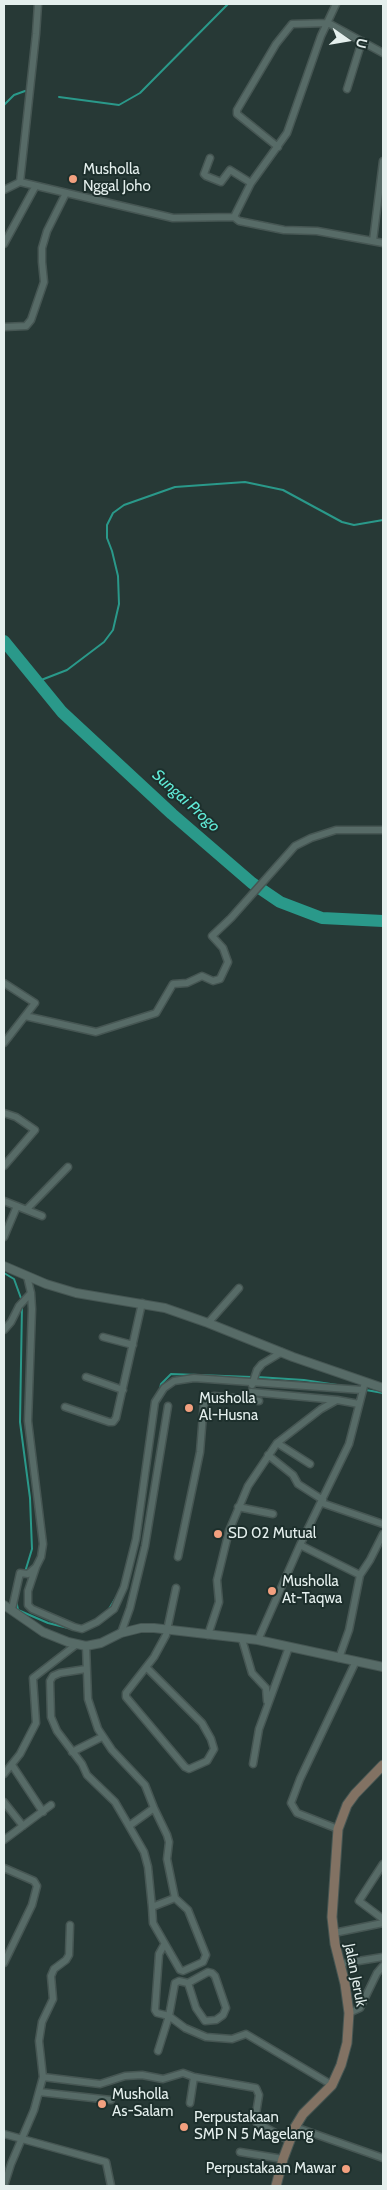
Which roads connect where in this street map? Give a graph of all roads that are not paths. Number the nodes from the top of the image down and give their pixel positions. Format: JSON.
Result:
{"nodes":[{"id":1,"x":38,"y":4,"type":"edge"},
{"id":2,"x":336,"y":4,"type":"edge"},
{"id":3,"x":328,"y":23,"type":"junction"},
{"id":4,"x":362,"y":41,"type":"junction"},
{"id":5,"x":383,"y":53,"type":"edge"},
{"id":6,"x":347,"y":89,"type":"dead end"},
{"id":7,"x":278,"y":147,"type":"junction"},
{"id":8,"x":210,"y":158,"type":"dead end"},
{"id":9,"x":383,"y":161,"type":"edge"},
{"id":10,"x":20,"y":182,"type":"junction"},
{"id":11,"x":251,"y":183,"type":"junction"},
{"id":12,"x":36,"y":187,"type":"junction"},
{"id":13,"x":4,"y":190,"type":"edge"},
{"id":14,"x":66,"y":193,"type":"junction"},
{"id":15,"x":234,"y":218,"type":"junction"},
{"id":16,"x":373,"y":241,"type":"junction"},
{"id":17,"x":383,"y":243,"type":"edge"},
{"id":18,"x":4,"y":244,"type":"edge"},
{"id":19,"x":4,"y":327,"type":"edge"},
{"id":20,"x":383,"y":830,"type":"edge"},
{"id":21,"x":4,"y":983,"type":"edge"},
{"id":22,"x":25,"y":1016,"type":"junction"},
{"id":23,"x":4,"y":1043,"type":"edge"},
{"id":24,"x":4,"y":1113,"type":"edge"},
{"id":25,"x":4,"y":1166,"type":"edge"},
{"id":26,"x":68,"y":1167,"type":"dead end"},
{"id":27,"x":4,"y":1201,"type":"edge"},
{"id":28,"x":17,"y":1206,"type":"junction"},
{"id":29,"x":26,"y":1209,"type":"junction"},
{"id":30,"x":42,"y":1216,"type":"dead end"},
{"id":31,"x":4,"y":1237,"type":"edge"},
{"id":32,"x":4,"y":1266,"type":"edge"},
{"id":33,"x":27,"y":1276,"type":"junction"},
{"id":34,"x":240,"y":1288,"type":"dead end"},
{"id":35,"x":31,"y":1294,"type":"junction"},
{"id":36,"x":142,"y":1303,"type":"junction"},
{"id":37,"x":208,"y":1323,"type":"junction"},
{"id":38,"x":4,"y":1330,"type":"edge"},
{"id":39,"x":103,"y":1337,"type":"dead end"},
{"id":40,"x":133,"y":1345,"type":"junction"},
{"id":41,"x":282,"y":1352,"type":"junction"},
{"id":42,"x":86,"y":1377,"type":"dead end"},
{"id":43,"x":383,"y":1388,"type":"edge"},
{"id":44,"x":363,"y":1389,"type":"junction"},
{"id":45,"x":123,"y":1390,"type":"junction"},
{"id":46,"x":251,"y":1390,"type":"junction"},
{"id":47,"x":337,"y":1400,"type":"junction"},
{"id":48,"x":259,"y":1401,"type":"dead end"},
{"id":49,"x":359,"y":1403,"type":"junction"},
{"id":50,"x":168,"y":1406,"type":"dead end"},
{"id":51,"x":65,"y":1407,"type":"dead end"},
{"id":52,"x":276,"y":1442,"type":"junction"},
{"id":53,"x":268,"y":1455,"type":"junction"},
{"id":54,"x":310,"y":1464,"type":"dead end"},
{"id":55,"x":322,"y":1501,"type":"junction"},
{"id":56,"x":238,"y":1507,"type":"junction"},
{"id":57,"x":273,"y":1514,"type":"dead end"},
{"id":58,"x":383,"y":1524,"type":"edge"},
{"id":59,"x":383,"y":1534,"type":"edge"},
{"id":60,"x":300,"y":1545,"type":"junction"},
{"id":61,"x":178,"y":1557,"type":"dead end"},
{"id":62,"x":36,"y":1567,"type":"junction"},
{"id":63,"x":360,"y":1575,"type":"junction"},
{"id":64,"x":176,"y":1588,"type":"dead end"},
{"id":65,"x":4,"y":1605,"type":"edge"},
{"id":66,"x":12,"y":1609,"type":"junction"},
{"id":67,"x":168,"y":1629,"type":"junction"},
{"id":68,"x":121,"y":1633,"type":"junction"},
{"id":69,"x":208,"y":1634,"type":"junction"},
{"id":70,"x":242,"y":1639,"type":"junction"},
{"id":71,"x":258,"y":1640,"type":"junction"},
{"id":72,"x":77,"y":1644,"type":"junction"},
{"id":73,"x":86,"y":1646,"type":"junction"},
{"id":74,"x":290,"y":1647,"type":"junction"},
{"id":75,"x":339,"y":1658,"type":"junction"},
{"id":76,"x":356,"y":1661,"type":"junction"},
{"id":77,"x":147,"y":1668,"type":"junction"},
{"id":78,"x":383,"y":1668,"type":"edge"},
{"id":79,"x":86,"y":1669,"type":"junction"},
{"id":80,"x":268,"y":1702,"type":"junction"},
{"id":81,"x":102,"y":1737,"type":"junction"},
{"id":82,"x":72,"y":1752,"type":"junction"},
{"id":83,"x":253,"y":1764,"type":"dead end"},
{"id":84,"x":12,"y":1765,"type":"junction"},
{"id":85,"x":383,"y":1765,"type":"edge"},
{"id":86,"x":4,"y":1774,"type":"edge"},
{"id":87,"x":4,"y":1802,"type":"edge"},
{"id":88,"x":51,"y":1805,"type":"dead end"},
{"id":89,"x":154,"y":1808,"type":"junction"},
{"id":90,"x":43,"y":1812,"type":"junction"},
{"id":91,"x":23,"y":1826,"type":"junction"},
{"id":92,"x":129,"y":1826,"type":"junction"},
{"id":93,"x":338,"y":1830,"type":"junction"},
{"id":94,"x":4,"y":1840,"type":"edge"},
{"id":95,"x":383,"y":1864,"type":"edge"},
{"id":96,"x":4,"y":1868,"type":"edge"},
{"id":97,"x":175,"y":1898,"type":"junction"},
{"id":98,"x":152,"y":1907,"type":"junction"},
{"id":99,"x":383,"y":1921,"type":"edge"},
{"id":100,"x":70,"y":1925,"type":"dead end"},
{"id":101,"x":334,"y":1933,"type":"junction"},
{"id":102,"x":164,"y":1945,"type":"junction"},
{"id":103,"x":383,"y":1957,"type":"edge"},
{"id":104,"x":4,"y":1963,"type":"edge"},
{"id":105,"x":340,"y":1964,"type":"junction"},
{"id":106,"x":383,"y":1966,"type":"edge"},
{"id":107,"x":188,"y":1982,"type":"junction"},
{"id":108,"x":349,"y":2013,"type":"junction"},
{"id":109,"x":169,"y":2016,"type":"junction"},
{"id":110,"x":158,"y":2051,"type":"dead end"},
{"id":111,"x":194,"y":2076,"type":"junction"},
{"id":112,"x":43,"y":2077,"type":"junction"},
{"id":113,"x":332,"y":2085,"type":"junction"},
{"id":114,"x":39,"y":2092,"type":"junction"},
{"id":115,"x":111,"y":2100,"type":"dead end"},
{"id":116,"x":190,"y":2103,"type":"dead end"},
{"id":117,"x":295,"y":2127,"type":"junction"},
{"id":118,"x":4,"y":2134,"type":"edge"},
{"id":119,"x":23,"y":2138,"type":"junction"},
{"id":120,"x":290,"y":2140,"type":"junction"},
{"id":121,"x":240,"y":2152,"type":"dead end"},
{"id":122,"x":383,"y":2158,"type":"edge"},
{"id":123,"x":284,"y":2159,"type":"junction"},
{"id":124,"x":4,"y":2186,"type":"edge"},
{"id":125,"x":110,"y":2186,"type":"edge"},
{"id":126,"x":276,"y":2186,"type":"edge"}],
"edges":[{"from":1,"to":10,"type":"street"},
{"from":2,"to":3,"type":"street"},
{"from":3,"to":4,"type":"street"},
{"from":3,"to":7,"type":"street"},
{"from":3,"to":7,"type":"street"},
{"from":4,"to":5,"type":"street"},
{"from":4,"to":6,"type":"street"},
{"from":7,"to":11,"type":"street"},
{"from":8,"to":11,"type":"street"},
{"from":9,"to":16,"type":"street"},
{"from":10,"to":12,"type":"street"},
{"from":10,"to":13,"type":"street"},
{"from":11,"to":15,"type":"street"},
{"from":12,"to":14,"type":"street"},
{"from":12,"to":18,"type":"street"},
{"from":14,"to":15,"type":"street"},
{"from":14,"to":19,"type":"street"},
{"from":15,"to":16,"type":"street"},
{"from":16,"to":17,"type":"street"},
{"from":20,"to":22,"type":"street"},
{"from":21,"to":22,"type":"street"},
{"from":22,"to":23,"type":"street"},
{"from":24,"to":25,"type":"street"},
{"from":26,"to":29,"type":"street"},
{"from":27,"to":28,"type":"street"},
{"from":28,"to":29,"type":"street"},
{"from":28,"to":31,"type":"street"},
{"from":29,"to":30,"type":"street"},
{"from":32,"to":33,"type":"street"},
{"from":33,"to":35,"type":"street"},
{"from":33,"to":36,"type":"street"},
{"from":34,"to":37,"type":"street"},
{"from":35,"to":38,"type":"street"},
{"from":35,"to":62,"type":"street"},
{"from":36,"to":37,"type":"street"},
{"from":36,"to":40,"type":"street"},
{"from":37,"to":41,"type":"street"},
{"from":39,"to":40,"type":"street"},
{"from":40,"to":45,"type":"street"},
{"from":41,"to":44,"type":"street"},
{"from":41,"to":46,"type":"street"},
{"from":42,"to":45,"type":"street"},
{"from":43,"to":44,"type":"street"},
{"from":44,"to":46,"type":"street"},
{"from":44,"to":49,"type":"street"},
{"from":45,"to":51,"type":"street"},
{"from":46,"to":47,"type":"street"},
{"from":46,"to":48,"type":"street"},
{"from":46,"to":61,"type":"street"},
{"from":46,"to":62,"type":"street"},
{"from":47,"to":49,"type":"street"},
{"from":47,"to":52,"type":"street"},
{"from":49,"to":55,"type":"street"},
{"from":50,"to":68,"type":"street"},
{"from":52,"to":53,"type":"street"},
{"from":52,"to":54,"type":"street"},
{"from":53,"to":55,"type":"street"},
{"from":53,"to":56,"type":"street"},
{"from":55,"to":58,"type":"street"},
{"from":55,"to":60,"type":"street"},
{"from":56,"to":57,"type":"street"},
{"from":56,"to":69,"type":"street"},
{"from":59,"to":63,"type":"street"},
{"from":60,"to":63,"type":"street"},
{"from":60,"to":71,"type":"street"},
{"from":62,"to":66,"type":"street"},
{"from":63,"to":75,"type":"street"},
{"from":64,"to":67,"type":"street"},
{"from":65,"to":66,"type":"street"},
{"from":66,"to":72,"type":"street"},
{"from":67,"to":68,"type":"street"},
{"from":67,"to":69,"type":"street"},
{"from":67,"to":77,"type":"street"},
{"from":68,"to":73,"type":"street"},
{"from":69,"to":70,"type":"street"},
{"from":70,"to":71,"type":"street"},
{"from":70,"to":80,"type":"street"},
{"from":71,"to":74,"type":"street"},
{"from":72,"to":73,"type":"street"},
{"from":72,"to":84,"type":"street"},
{"from":73,"to":79,"type":"street"},
{"from":74,"to":75,"type":"street"},
{"from":74,"to":80,"type":"street"},
{"from":75,"to":76,"type":"street"},
{"from":76,"to":78,"type":"street"},
{"from":76,"to":93,"type":"street"},
{"from":77,"to":77,"type":"street"},
{"from":79,"to":81,"type":"street"},
{"from":79,"to":82,"type":"street"},
{"from":80,"to":83,"type":"street"},
{"from":81,"to":82,"type":"street"},
{"from":81,"to":89,"type":"street"},
{"from":82,"to":92,"type":"street"},
{"from":84,"to":86,"type":"street"},
{"from":84,"to":90,"type":"street"},
{"from":85,"to":93,"type":"main road","name":"Jalan Jeruk"},
{"from":87,"to":91,"type":"street"},
{"from":88,"to":90,"type":"street"},
{"from":89,"to":92,"type":"street"},
{"from":89,"to":97,"type":"street"},
{"from":90,"to":91,"type":"street"},
{"from":91,"to":94,"type":"street"},
{"from":92,"to":98,"type":"street"},
{"from":93,"to":101,"type":"main road","name":"Jalan Jeruk"},
{"from":95,"to":99,"type":"street"},
{"from":96,"to":104,"type":"street"},
{"from":97,"to":98,"type":"street"},
{"from":97,"to":102,"type":"street"},
{"from":98,"to":102,"type":"street"},
{"from":99,"to":101,"type":"street"},
{"from":100,"to":112,"type":"street"},
{"from":101,"to":105,"type":"main road","name":"Jalan Jeruk"},
{"from":102,"to":109,"type":"street"},
{"from":103,"to":105,"type":"street"},
{"from":105,"to":108,"type":"main road","name":"Jalan Jeruk"},
{"from":106,"to":108,"type":"street"},
{"from":107,"to":107,"type":"street"},
{"from":107,"to":109,"type":"street"},
{"from":108,"to":113,"type":"main road","name":"Jalan Jeruk"},
{"from":109,"to":110,"type":"street"},
{"from":109,"to":113,"type":"street"},
{"from":111,"to":112,"type":"street"},
{"from":111,"to":116,"type":"street"},
{"from":111,"to":120,"type":"street"},
{"from":112,"to":114,"type":"street"},
{"from":113,"to":117,"type":"main road","name":"Jalan Jeruk"},
{"from":114,"to":115,"type":"street"},
{"from":114,"to":119,"type":"street"},
{"from":117,"to":120,"type":"main road","name":"Jalan Jeruk"},
{"from":117,"to":122,"type":"street"},
{"from":118,"to":119,"type":"street"},
{"from":119,"to":124,"type":"street"},
{"from":119,"to":125,"type":"street"},
{"from":120,"to":123,"type":"main road","name":"Jalan Jeruk"},
{"from":121,"to":123,"type":"street"},
{"from":123,"to":126,"type":"main road","name":"Jalan Jeruk"}]}
